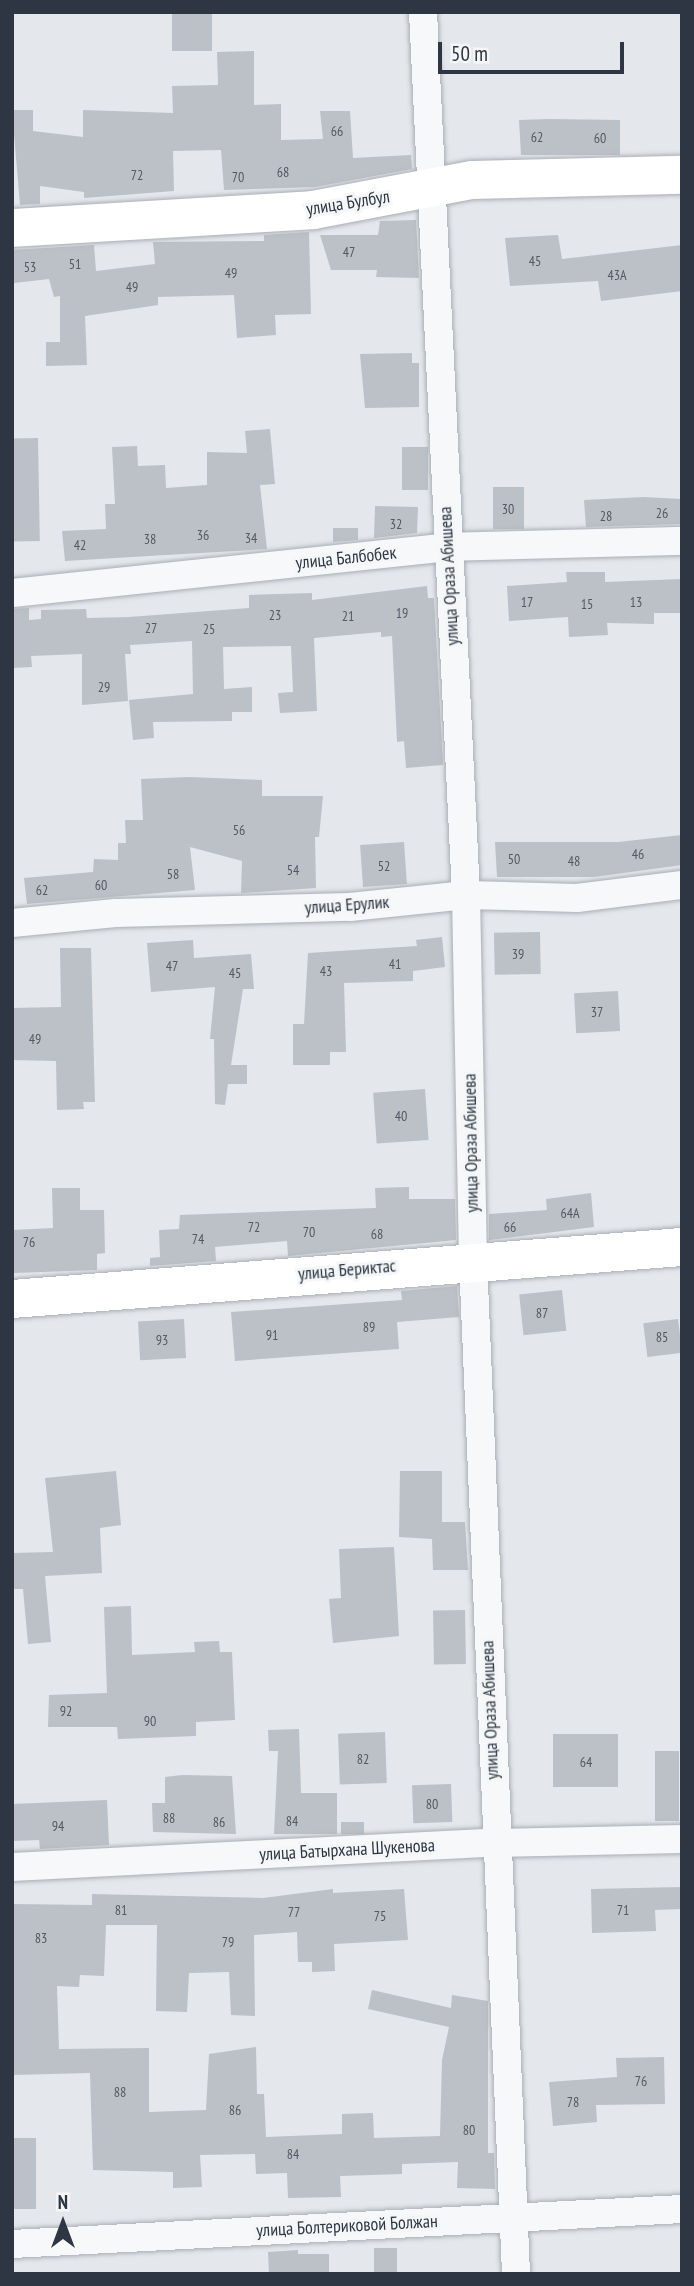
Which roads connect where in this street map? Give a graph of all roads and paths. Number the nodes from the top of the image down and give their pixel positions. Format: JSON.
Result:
{"nodes":[{"id":1,"x":423,"y":12,"type":"edge"},
{"id":2,"x":682,"y":176,"type":"edge"},
{"id":3,"x":435,"y":189,"type":"junction"},
{"id":4,"x":12,"y":228,"type":"edge"},
{"id":5,"x":682,"y":541,"type":"edge"},
{"id":6,"x":447,"y":547,"type":"junction"},
{"id":7,"x":12,"y":593,"type":"edge"},
{"id":8,"x":682,"y":885,"type":"edge"},
{"id":9,"x":466,"y":895,"type":"junction"},
{"id":10,"x":12,"y":923,"type":"edge"},
{"id":11,"x":682,"y":1247,"type":"edge"},
{"id":12,"x":473,"y":1260,"type":"junction"},
{"id":13,"x":12,"y":1299,"type":"edge"},
{"id":14,"x":682,"y":1839,"type":"edge"},
{"id":15,"x":494,"y":1843,"type":"junction"},
{"id":16,"x":12,"y":1867,"type":"edge"},
{"id":17,"x":682,"y":2208,"type":"edge"},
{"id":18,"x":513,"y":2217,"type":"junction"},
{"id":19,"x":12,"y":2244,"type":"edge"},
{"id":20,"x":516,"y":2274,"type":"edge"}],
"edges":[{"from":1,"to":3,"type":"street","name":"улица Ораза Абишева"},
{"from":2,"to":3,"type":"street","name":"улица Булбул"},
{"from":3,"to":4,"type":"street","name":"улица Булбул"},
{"from":3,"to":6,"type":"street","name":"улица Ораза Абишева"},
{"from":5,"to":6,"type":"street","name":"улица Балбобек"},
{"from":6,"to":7,"type":"street","name":"улица Балбобек"},
{"from":6,"to":9,"type":"street","name":"улица Ораза Абишева"},
{"from":8,"to":9,"type":"street","name":"улица Ерулик"},
{"from":9,"to":10,"type":"street","name":"улица Ерулик"},
{"from":9,"to":12,"type":"street","name":"улица Ораза Абишева"},
{"from":11,"to":12,"type":"street","name":"улица Бериктас"},
{"from":12,"to":13,"type":"street","name":"улица Бериктас"},
{"from":12,"to":15,"type":"street","name":"улица Ораза Абишева"},
{"from":14,"to":15,"type":"street","name":"улица Батырхана Шукенова"},
{"from":15,"to":16,"type":"street","name":"улица Батырхана Шукенова"},
{"from":15,"to":18,"type":"street","name":"улица Ораза Абишева"},
{"from":17,"to":18,"type":"street","name":"улица Болтериковой Болжан"},
{"from":18,"to":19,"type":"street","name":"улица Болтериковой Болжан"},
{"from":18,"to":20,"type":"street","name":"улица Ораза Абишева"}]}
